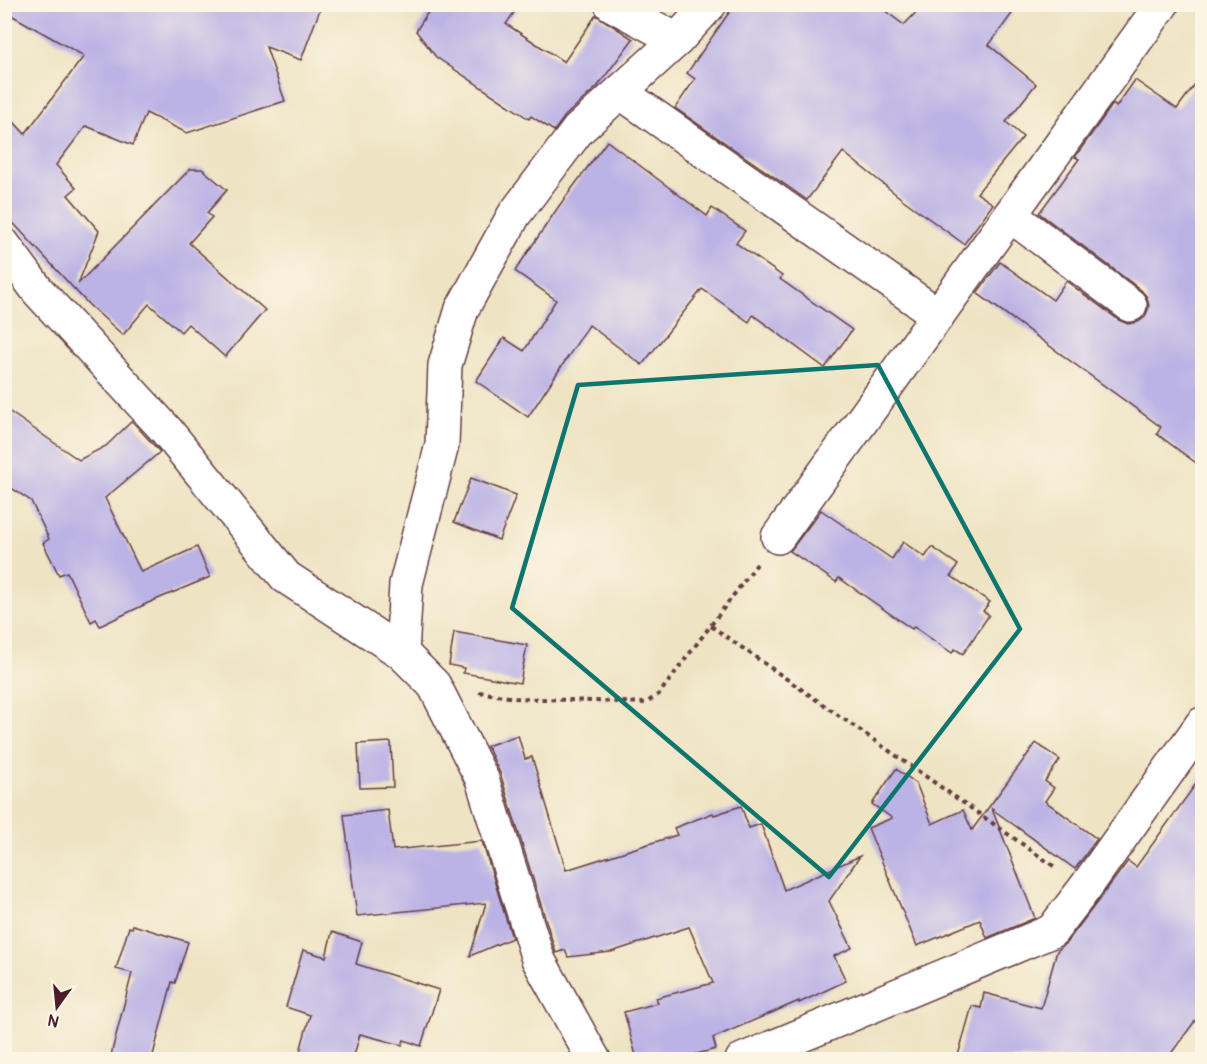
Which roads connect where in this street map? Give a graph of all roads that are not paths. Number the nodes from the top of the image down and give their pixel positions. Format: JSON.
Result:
{"nodes":[{"id":1,"x":611,"y":4,"type":"edge"},
{"id":2,"x":710,"y":4,"type":"edge"},
{"id":3,"x":1162,"y":4,"type":"edge"},
{"id":4,"x":677,"y":40,"type":"junction"},
{"id":5,"x":620,"y":93,"type":"junction"},
{"id":6,"x":1010,"y":215,"type":"junction"},
{"id":7,"x":4,"y":245,"type":"edge"},
{"id":8,"x":1130,"y":305,"type":"dead end"},
{"id":9,"x":938,"y":315,"type":"junction"},
{"id":10,"x":778,"y":537,"type":"road end"},
{"id":11,"x":402,"y":653,"type":"junction"},
{"id":12,"x":1203,"y":724,"type":"edge"},
{"id":13,"x":594,"y":1059,"type":"edge"},
{"id":14,"x":742,"y":1059,"type":"edge"}],
"edges":[{"from":1,"to":4,"type":"street"},
{"from":2,"to":4,"type":"street"},
{"from":3,"to":6,"type":"street"},
{"from":4,"to":5,"type":"street"},
{"from":5,"to":9,"type":"street"},
{"from":5,"to":11,"type":"street"},
{"from":6,"to":8,"type":"street"},
{"from":6,"to":9,"type":"street"},
{"from":7,"to":11,"type":"street"},
{"from":9,"to":10,"type":"street"},
{"from":11,"to":13,"type":"street"},
{"from":12,"to":14,"type":"street"}]}
